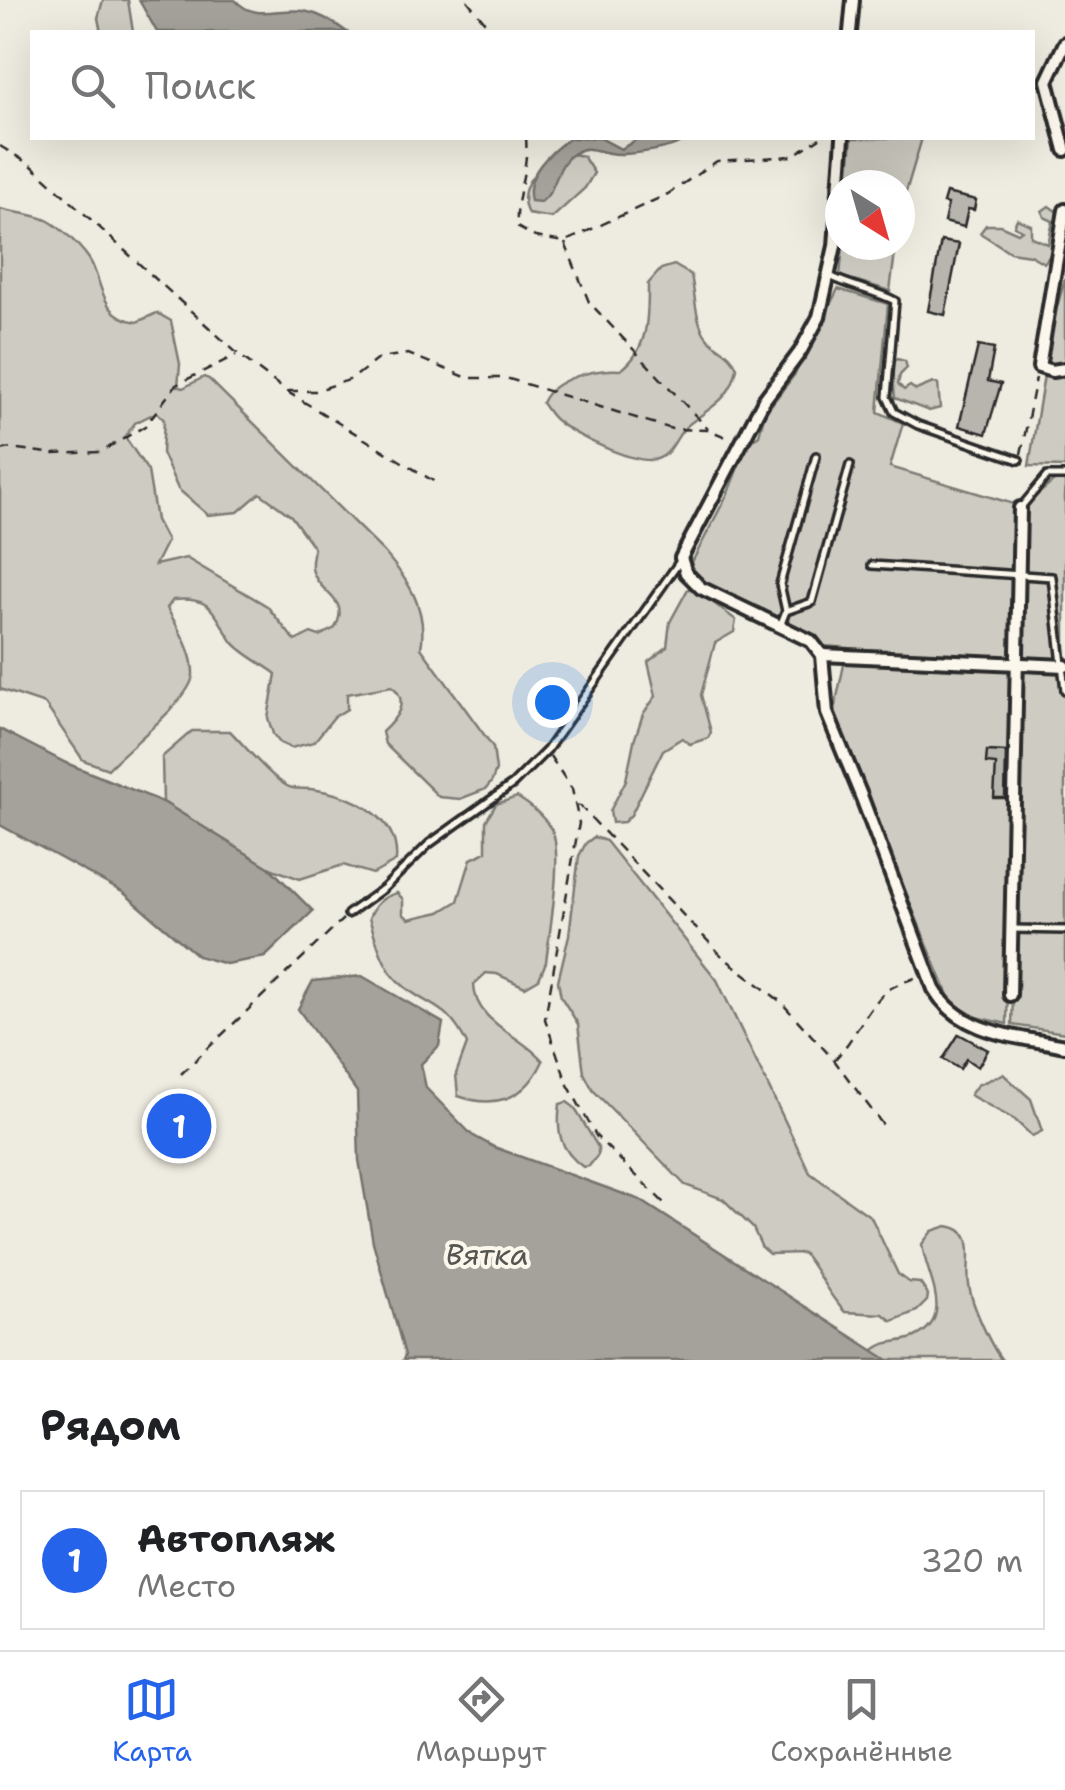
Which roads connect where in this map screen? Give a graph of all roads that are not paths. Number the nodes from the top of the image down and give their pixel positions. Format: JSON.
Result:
{"nodes":[{"id":1,"x":852,"y":0,"type":"edge"},
{"id":2,"x":850,"y":30,"type":"edge"},
{"id":3,"x":1065,"y":43,"type":"edge"},
{"id":4,"x":1035,"y":79,"type":"edge"},
{"id":5,"x":1047,"y":81,"type":"junction"},
{"id":6,"x":843,"y":140,"type":"edge"},
{"id":7,"x":1065,"y":150,"type":"edge"},
{"id":8,"x":1065,"y":210,"type":"edge"},
{"id":9,"x":830,"y":276,"type":"junction"},
{"id":10,"x":1065,"y":369,"type":"edge"},
{"id":11,"x":816,"y":456,"type":"dead end"},
{"id":12,"x":1019,"y":460,"type":"road end"},
{"id":13,"x":850,"y":464,"type":"dead end"},
{"id":14,"x":1065,"y":476,"type":"edge"},
{"id":15,"x":1020,"y":508,"type":"joint"},
{"id":16,"x":682,"y":558,"type":"junction"},
{"id":17,"x":872,"y":565,"type":"dead end"},
{"id":18,"x":1019,"y":576,"type":"junction"},
{"id":19,"x":786,"y":611,"type":"junction"},
{"id":20,"x":780,"y":626,"type":"junction"},
{"id":21,"x":822,"y":656,"type":"junction"},
{"id":22,"x":1018,"y":666,"type":"junction"},
{"id":23,"x":1064,"y":666,"type":"edge"},
{"id":24,"x":1065,"y":690,"type":"edge"},
{"id":25,"x":348,"y":914,"type":"road end"},
{"id":26,"x":1012,"y":929,"type":"junction"},
{"id":27,"x":1065,"y":930,"type":"edge"},
{"id":28,"x":1010,"y":995,"type":"dead end"},
{"id":29,"x":1065,"y":1046,"type":"edge"}],
"edges":[{"from":1,"to":2,"type":"street"},
{"from":3,"to":5,"type":"street"},
{"from":4,"to":5,"type":"street"},
{"from":5,"to":7,"type":"street"},
{"from":6,"to":9,"type":"street"},
{"from":8,"to":10,"type":"street"},
{"from":9,"to":12,"type":"lane"},
{"from":9,"to":16,"type":"street"},
{"from":11,"to":19,"type":"lane"},
{"from":13,"to":19,"type":"lane"},
{"from":14,"to":15,"type":"lane"},
{"from":15,"to":18,"type":"street"},
{"from":16,"to":20,"type":"street"},
{"from":16,"to":25,"type":"lane"},
{"from":17,"to":18,"type":"lane"},
{"from":18,"to":22,"type":"street"},
{"from":18,"to":23,"type":"lane"},
{"from":19,"to":20,"type":"lane"},
{"from":20,"to":21,"type":"street"},
{"from":21,"to":22,"type":"street"},
{"from":21,"to":29,"type":"street"},
{"from":22,"to":23,"type":"street"},
{"from":22,"to":26,"type":"street"},
{"from":23,"to":24,"type":"lane"},
{"from":26,"to":27,"type":"lane"},
{"from":26,"to":28,"type":"street"}]}
